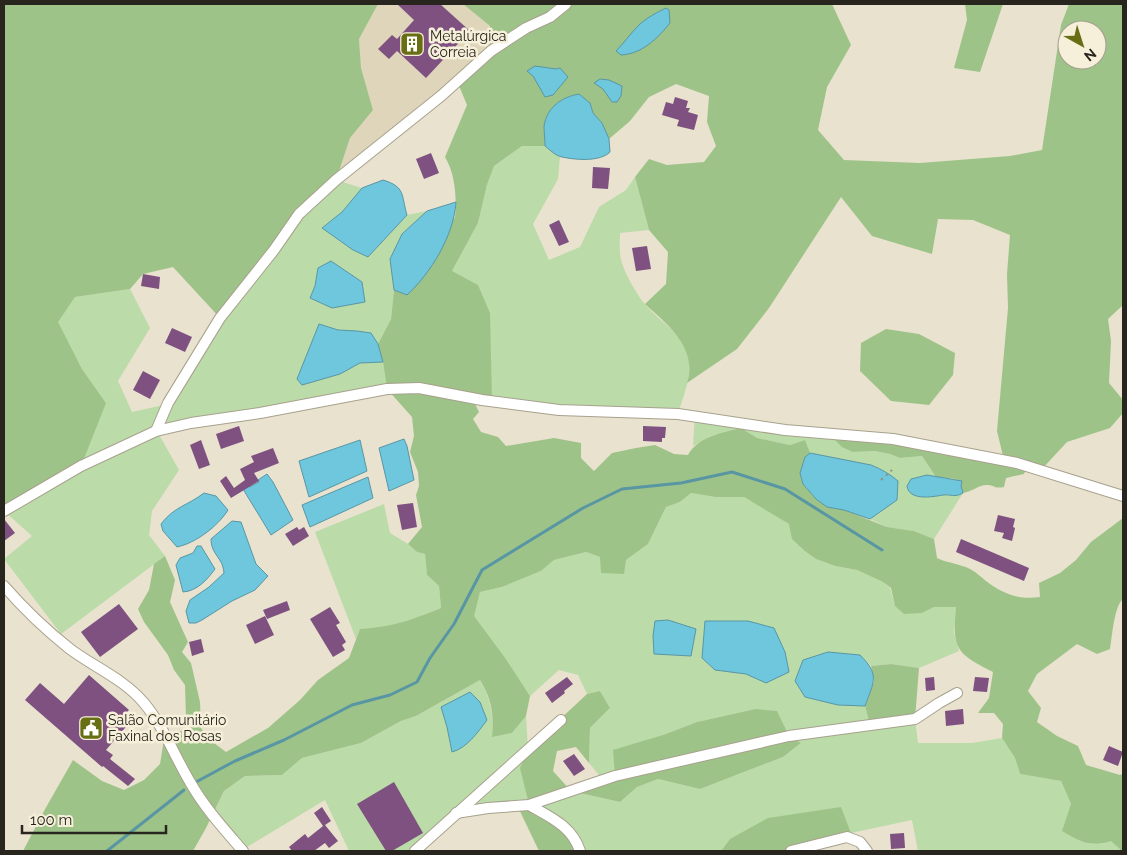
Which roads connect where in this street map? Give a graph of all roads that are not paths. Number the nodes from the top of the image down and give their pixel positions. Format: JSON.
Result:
{"nodes":[{"id":1,"x":566,"y":4,"type":"edge"},
{"id":2,"x":156,"y":431,"type":"junction"},
{"id":3,"x":1123,"y":496,"type":"edge"},
{"id":4,"x":4,"y":511,"type":"edge"},
{"id":5,"x":4,"y":586,"type":"edge"},
{"id":6,"x":958,"y":693,"type":"dead end"},
{"id":7,"x":560,"y":720,"type":"dead end"},
{"id":8,"x":529,"y":805,"type":"junction"},
{"id":9,"x":456,"y":813,"type":"junction"},
{"id":10,"x":243,"y":851,"type":"edge"},
{"id":11,"x":415,"y":851,"type":"edge"},
{"id":12,"x":580,"y":851,"type":"edge"},
{"id":13,"x":791,"y":851,"type":"edge"},
{"id":14,"x":868,"y":851,"type":"edge"}],
"edges":[{"from":1,"to":2,"type":"street"},
{"from":2,"to":3,"type":"street"},
{"from":2,"to":4,"type":"street"},
{"from":5,"to":10,"type":"street"},
{"from":6,"to":8,"type":"street"},
{"from":7,"to":9,"type":"street"},
{"from":8,"to":9,"type":"street"},
{"from":8,"to":12,"type":"street"},
{"from":9,"to":11,"type":"street"},
{"from":13,"to":14,"type":"street"}]}
